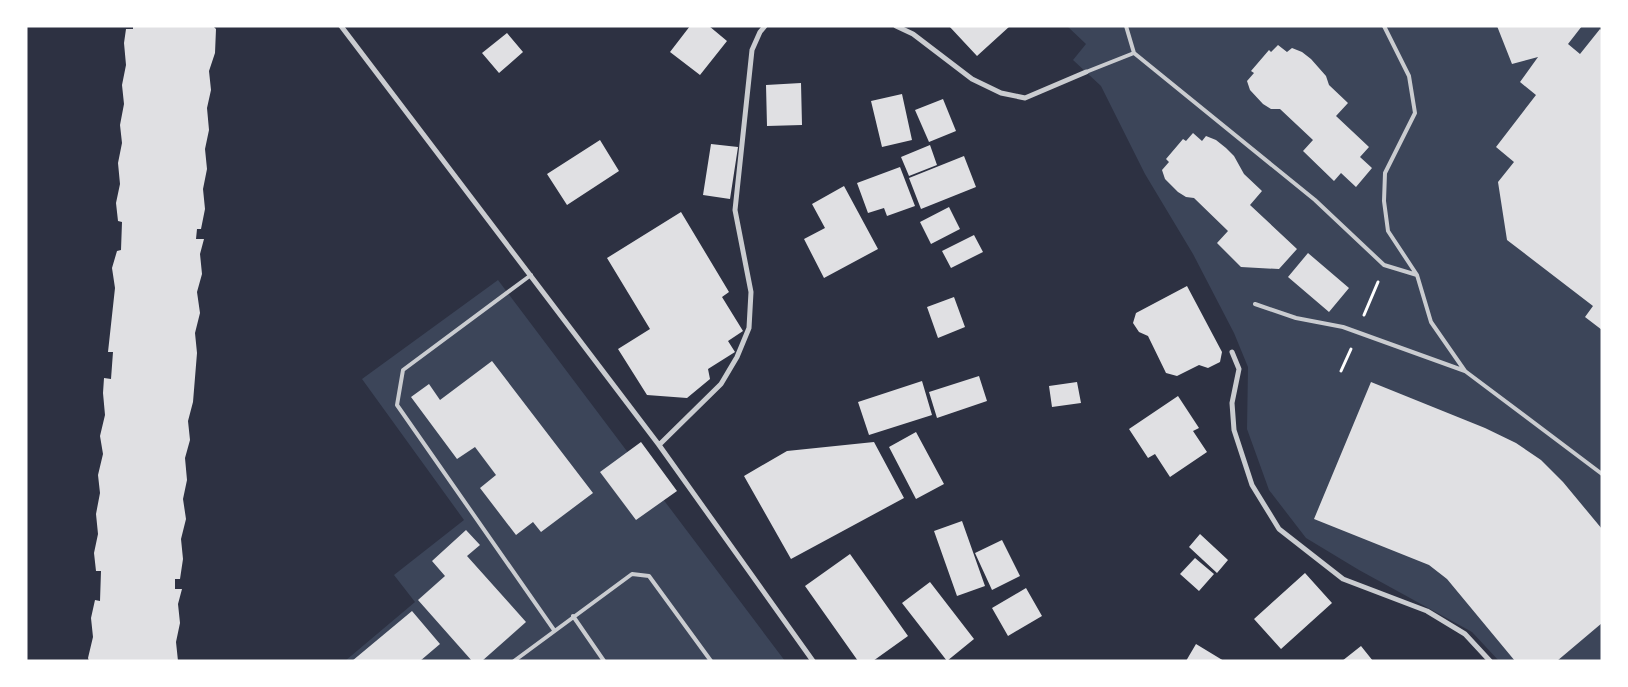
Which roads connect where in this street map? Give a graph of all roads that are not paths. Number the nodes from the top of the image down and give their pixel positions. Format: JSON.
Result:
{"nodes":[{"id":1,"x":342,"y":26,"type":"edge"},
{"id":2,"x":765,"y":26,"type":"edge"},
{"id":3,"x":896,"y":26,"type":"edge"},
{"id":4,"x":1126,"y":26,"type":"edge"},
{"id":5,"x":1384,"y":26,"type":"edge"},
{"id":6,"x":1134,"y":53,"type":"junction"},
{"id":7,"x":1086,"y":72,"type":"joint"},
{"id":8,"x":531,"y":275,"type":"junction"},
{"id":9,"x":1417,"y":275,"type":"junction"},
{"id":10,"x":1255,"y":304,"type":"dead end"},
{"id":11,"x":1232,"y":352,"type":"dead end"},
{"id":12,"x":1465,"y":371,"type":"junction"},
{"id":13,"x":659,"y":445,"type":"junction"},
{"id":14,"x":1602,"y":474,"type":"edge"},
{"id":15,"x":573,"y":616,"type":"junction"},
{"id":16,"x":554,"y":630,"type":"junction"},
{"id":17,"x":514,"y":661,"type":"edge"},
{"id":18,"x":604,"y":661,"type":"edge"},
{"id":19,"x":711,"y":661,"type":"edge"},
{"id":20,"x":812,"y":661,"type":"edge"},
{"id":21,"x":1490,"y":661,"type":"edge"}],
"edges":[{"from":1,"to":8,"type":"street"},
{"from":2,"to":13,"type":"street"},
{"from":3,"to":7,"type":"street"},
{"from":4,"to":6,"type":"lane"},
{"from":5,"to":9,"type":"lane"},
{"from":6,"to":7,"type":"lane"},
{"from":6,"to":9,"type":"lane"},
{"from":8,"to":13,"type":"street"},
{"from":8,"to":16,"type":"lane"},
{"from":9,"to":12,"type":"lane"},
{"from":10,"to":12,"type":"lane"},
{"from":11,"to":21,"type":"street"},
{"from":12,"to":14,"type":"lane"},
{"from":13,"to":20,"type":"street"},
{"from":15,"to":16,"type":"lane"},
{"from":15,"to":18,"type":"lane"},
{"from":15,"to":19,"type":"lane"},
{"from":16,"to":17,"type":"lane"}]}
